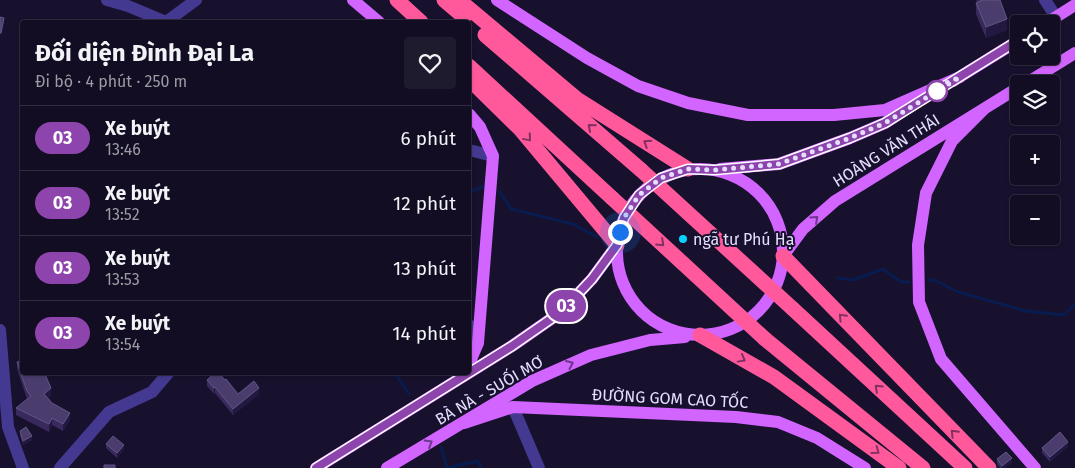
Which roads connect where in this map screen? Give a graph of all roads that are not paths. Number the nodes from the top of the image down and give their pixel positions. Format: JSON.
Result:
{"nodes":[{"id":1,"x":107,"y":0,"type":"edge"},
{"id":2,"x":196,"y":0,"type":"edge"},
{"id":3,"x":353,"y":0,"type":"edge"},
{"id":4,"x":388,"y":0,"type":"edge"},
{"id":5,"x":397,"y":0,"type":"edge"},
{"id":6,"x":444,"y":0,"type":"edge"},
{"id":7,"x":459,"y":0,"type":"edge"},
{"id":8,"x":497,"y":0,"type":"edge"},
{"id":9,"x":1045,"y":0,"type":"edge"},
{"id":10,"x":1075,"y":6,"type":"edge"},
{"id":11,"x":1050,"y":15,"type":"edge"},
{"id":12,"x":1060,"y":15,"type":"edge"},
{"id":13,"x":161,"y":20,"type":"edge"},
{"id":14,"x":169,"y":20,"type":"edge"},
{"id":15,"x":377,"y":20,"type":"edge"},
{"id":16,"x":410,"y":20,"type":"edge"},
{"id":17,"x":419,"y":20,"type":"edge"},
{"id":18,"x":467,"y":20,"type":"edge"},
{"id":19,"x":471,"y":23,"type":"edge"},
{"id":20,"x":1010,"y":46,"type":"edge"},
{"id":21,"x":1075,"y":53,"type":"edge"},
{"id":22,"x":471,"y":68,"type":"edge"},
{"id":23,"x":1040,"y":75,"type":"edge"},
{"id":24,"x":960,"y":77,"type":"junction"},
{"id":25,"x":471,"y":80,"type":"edge"},
{"id":26,"x":1010,"y":93,"type":"edge"},
{"id":27,"x":985,"y":108,"type":"junction"},
{"id":28,"x":471,"y":116,"type":"edge"},
{"id":29,"x":471,"y":150,"type":"edge"},
{"id":30,"x":494,"y":156,"type":"junction"},
{"id":31,"x":688,"y":169,"type":"junction"},
{"id":32,"x":715,"y":170,"type":"junction"},
{"id":33,"x":617,"y":245,"type":"junction"},
{"id":34,"x":783,"y":256,"type":"junction"},
{"id":35,"x":471,"y":329,"type":"edge"},
{"id":36,"x":0,"y":330,"type":"edge"},
{"id":37,"x":700,"y":335,"type":"junction"},
{"id":38,"x":478,"y":342,"type":"junction"},
{"id":39,"x":471,"y":359,"type":"edge"},
{"id":40,"x":471,"y":371,"type":"edge"},
{"id":41,"x":166,"y":375,"type":"edge"},
{"id":42,"x":458,"y":375,"type":"edge"},
{"id":43,"x":465,"y":375,"type":"edge"},
{"id":44,"x":445,"y":387,"type":"junction"},
{"id":45,"x":513,"y":406,"type":"junction"},
{"id":46,"x":464,"y":422,"type":"junction"},
{"id":47,"x":23,"y":468,"type":"edge"},
{"id":48,"x":60,"y":468,"type":"edge"},
{"id":49,"x":316,"y":468,"type":"edge"},
{"id":50,"x":387,"y":468,"type":"edge"},
{"id":51,"x":539,"y":468,"type":"edge"},
{"id":52,"x":865,"y":468,"type":"edge"},
{"id":53,"x":899,"y":468,"type":"edge"},
{"id":54,"x":923,"y":468,"type":"edge"},
{"id":55,"x":965,"y":468,"type":"edge"},
{"id":56,"x":989,"y":468,"type":"edge"},
{"id":57,"x":1035,"y":468,"type":"edge"}],
"edges":[{"from":1,"to":13,"type":"street"},
{"from":2,"to":14,"type":"street"},
{"from":3,"to":15,"type":"main road"},
{"from":4,"to":16,"type":"highway"},
{"from":5,"to":17,"type":"highway"},
{"from":18,"to":6,"type":"highway","one_way":true,"bridge":true},
{"from":31,"to":7,"type":"highway","one_way":true},
{"from":8,"to":24,"type":"main road"},
{"from":9,"to":11,"type":"street"},
{"from":10,"to":12,"type":"main road"},
{"from":55,"to":19,"type":"highway","one_way":true,"bridge":true},
{"from":20,"to":24,"type":"main road","name":"HOÀNG VĂN THÁI"},
{"from":21,"to":23,"type":"main road"},
{"from":22,"to":54,"type":"highway","one_way":true,"bridge":true},
{"from":24,"to":32,"type":"main road","name":"HOÀNG VĂN THÁI"},
{"from":25,"to":33,"type":"highway","one_way":true},
{"from":26,"to":27,"type":"main road","name":"HOÀNG VĂN THÁI"},
{"from":34,"to":27,"type":"main road","name":"HOÀNG VĂN THÁI","one_way":true},
{"from":27,"to":57,"type":"main road"},
{"from":28,"to":30,"type":"main road"},
{"from":29,"to":30,"type":"street"},
{"from":30,"to":38,"type":"main road"},
{"from":31,"to":32,"type":"main road"},
{"from":31,"to":33,"type":"main road"},
{"from":32,"to":34,"type":"main road"},
{"from":33,"to":37,"type":"main road"},
{"from":33,"to":40,"type":"main road","name":"BÀ NÀ - SUỐI MƠ"},
{"from":34,"to":37,"type":"main road"},
{"from":56,"to":34,"type":"highway","one_way":true},
{"from":35,"to":38,"type":"street"},
{"from":36,"to":47,"type":"street"},
{"from":46,"to":37,"type":"main road","name":"BÀ NÀ - SUỐI MƠ","one_way":true},
{"from":37,"to":53,"type":"highway","one_way":true},
{"from":38,"to":39,"type":"main road"},
{"from":41,"to":48,"type":"street"},
{"from":42,"to":44,"type":"main road"},
{"from":43,"to":44,"type":"main road","name":"BÀ NÀ - SUỐI MƠ"},
{"from":44,"to":49,"type":"main road","name":"BÀ NÀ - SUỐI MƠ"},
{"from":45,"to":46,"type":"main road","name":"ĐƯỜNG GOM CAO TỐC"},
{"from":45,"to":51,"type":"street"},
{"from":45,"to":52,"type":"main road","name":"ĐƯỜNG GOM CAO TỐC"},
{"from":50,"to":46,"type":"main road","name":"BÀ NÀ - SUỐI MƠ","one_way":true}]}
